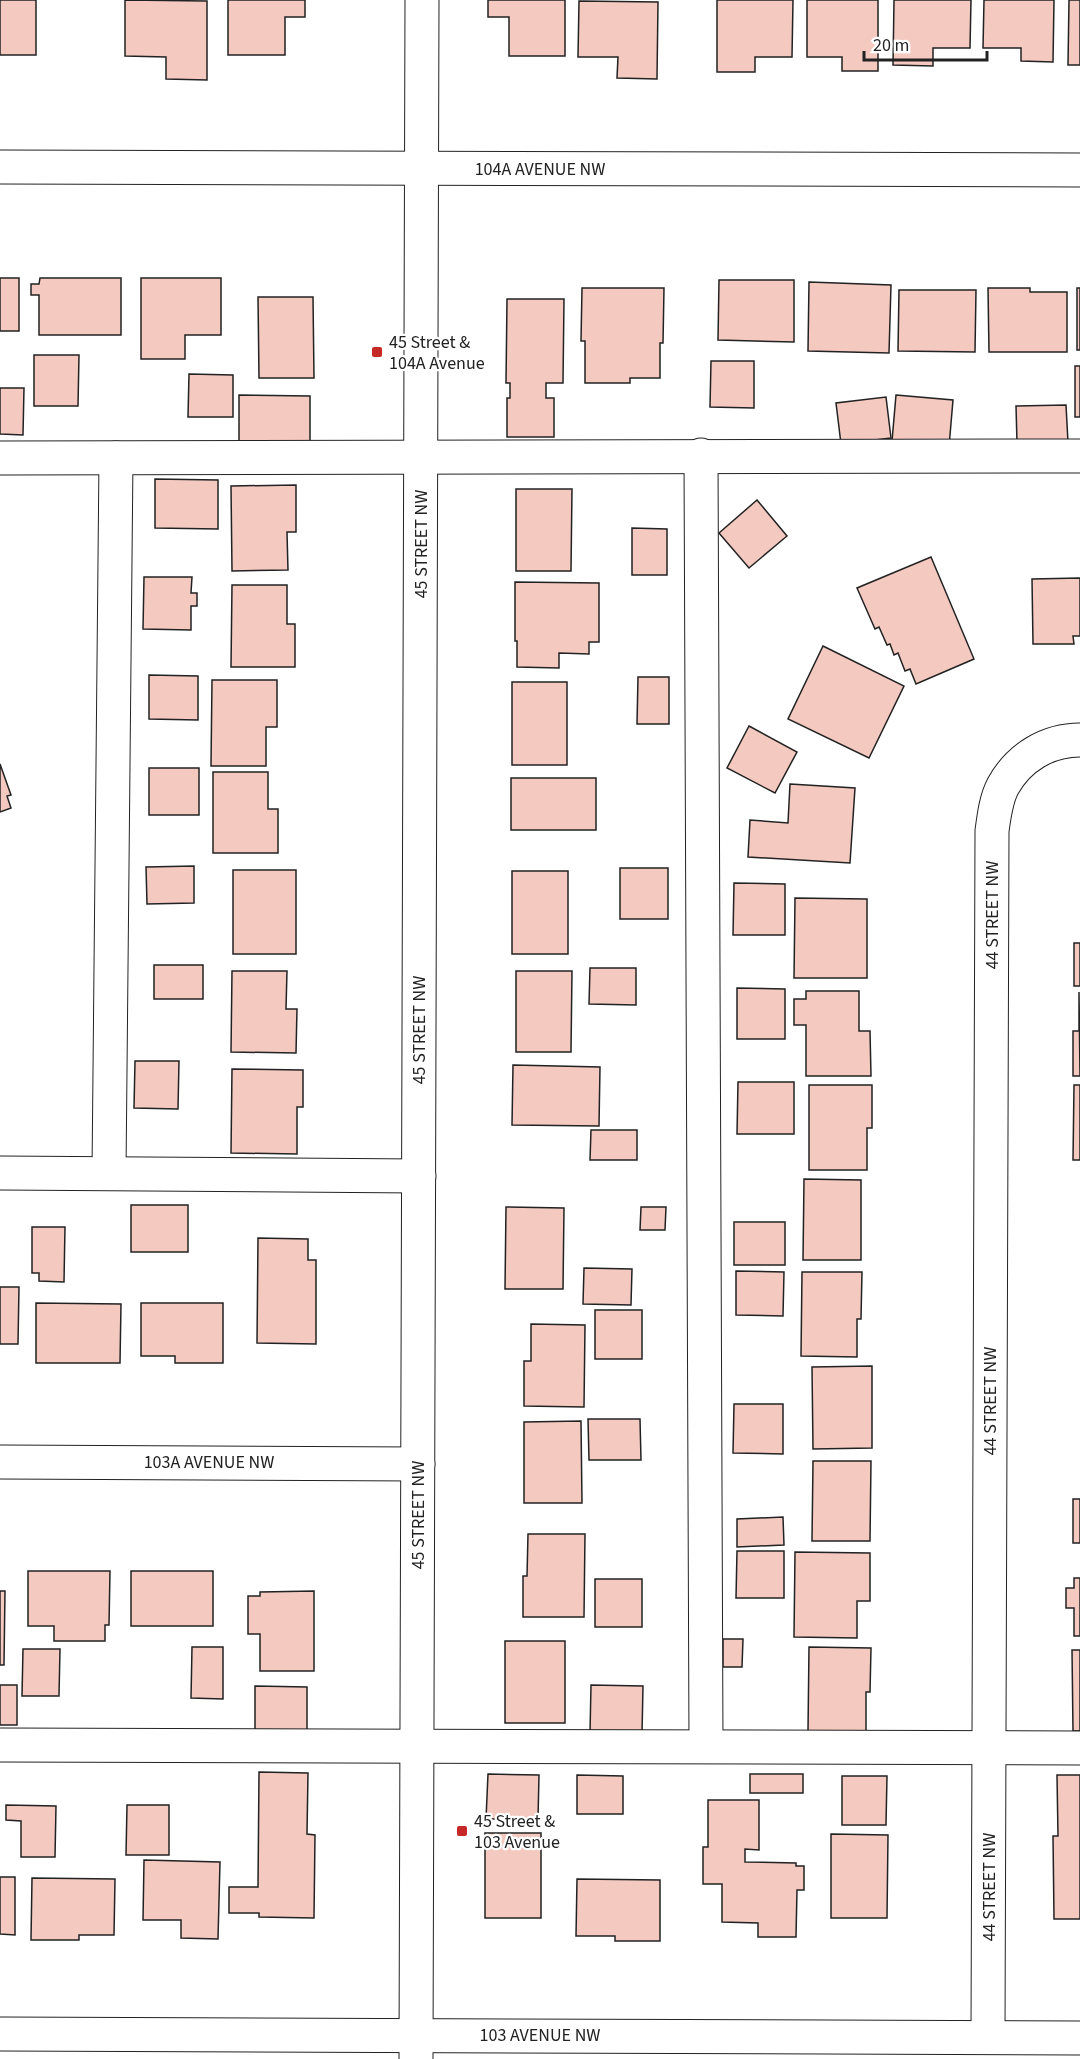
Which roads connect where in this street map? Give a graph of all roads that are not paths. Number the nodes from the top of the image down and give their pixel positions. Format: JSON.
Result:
{"nodes":[{"id":1,"x":422,"y":0,"type":"edge"},
{"id":2,"x":0,"y":167,"type":"edge"},
{"id":3,"x":422,"y":169,"type":"junction"},
{"id":4,"x":1080,"y":170,"type":"edge"},
{"id":5,"x":421,"y":455,"type":"junction"},
{"id":6,"x":701,"y":455,"type":"junction"},
{"id":7,"x":1080,"y":456,"type":"edge"},
{"id":8,"x":0,"y":458,"type":"edge"},
{"id":9,"x":116,"y":458,"type":"junction"},
{"id":10,"x":1080,"y":740,"type":"edge"},
{"id":11,"x":0,"y":1173,"type":"edge"},
{"id":12,"x":109,"y":1173,"type":"junction"},
{"id":13,"x":419,"y":1176,"type":"junction"},
{"id":14,"x":0,"y":1462,"type":"edge"},
{"id":15,"x":418,"y":1464,"type":"junction"},
{"id":16,"x":0,"y":1745,"type":"edge"},
{"id":17,"x":417,"y":1746,"type":"junction"},
{"id":18,"x":706,"y":1746,"type":"junction"},
{"id":19,"x":990,"y":1748,"type":"junction"},
{"id":20,"x":1080,"y":1748,"type":"edge"},
{"id":21,"x":0,"y":2034,"type":"edge"},
{"id":22,"x":988,"y":2037,"type":"junction"},
{"id":23,"x":1080,"y":2038,"type":"edge"},
{"id":24,"x":416,"y":2047,"type":"edge"}],
"edges":[{"from":1,"to":3,"type":"street","name":"45 STREET NW"},
{"from":2,"to":3,"type":"street","name":"104A AVENUE NW"},
{"from":3,"to":4,"type":"street","name":"104A AVENUE NW"},
{"from":3,"to":5,"type":"street","name":"45 STREET NW"},
{"from":5,"to":6,"type":"street"},
{"from":5,"to":9,"type":"street"},
{"from":5,"to":13,"type":"street","name":"45 STREET NW"},
{"from":6,"to":7,"type":"street"},
{"from":6,"to":18,"type":"street"},
{"from":8,"to":9,"type":"street"},
{"from":9,"to":12,"type":"street"},
{"from":10,"to":19,"type":"street","name":"44 STREET NW"},
{"from":11,"to":12,"type":"street"},
{"from":12,"to":13,"type":"street"},
{"from":13,"to":15,"type":"street","name":"45 STREET NW"},
{"from":14,"to":15,"type":"street","name":"103A AVENUE NW"},
{"from":15,"to":17,"type":"street","name":"45 STREET NW"},
{"from":16,"to":17,"type":"street"},
{"from":17,"to":18,"type":"street"},
{"from":17,"to":24,"type":"street","name":"45 STREET NW"},
{"from":18,"to":19,"type":"street"},
{"from":19,"to":20,"type":"street"},
{"from":19,"to":22,"type":"street","name":"44 STREET NW"},
{"from":21,"to":24,"type":"street","name":"103 AVENUE NW"},
{"from":22,"to":23,"type":"street","name":"103 AVENUE NW"},
{"from":22,"to":24,"type":"street","name":"103 AVENUE NW"}]}
